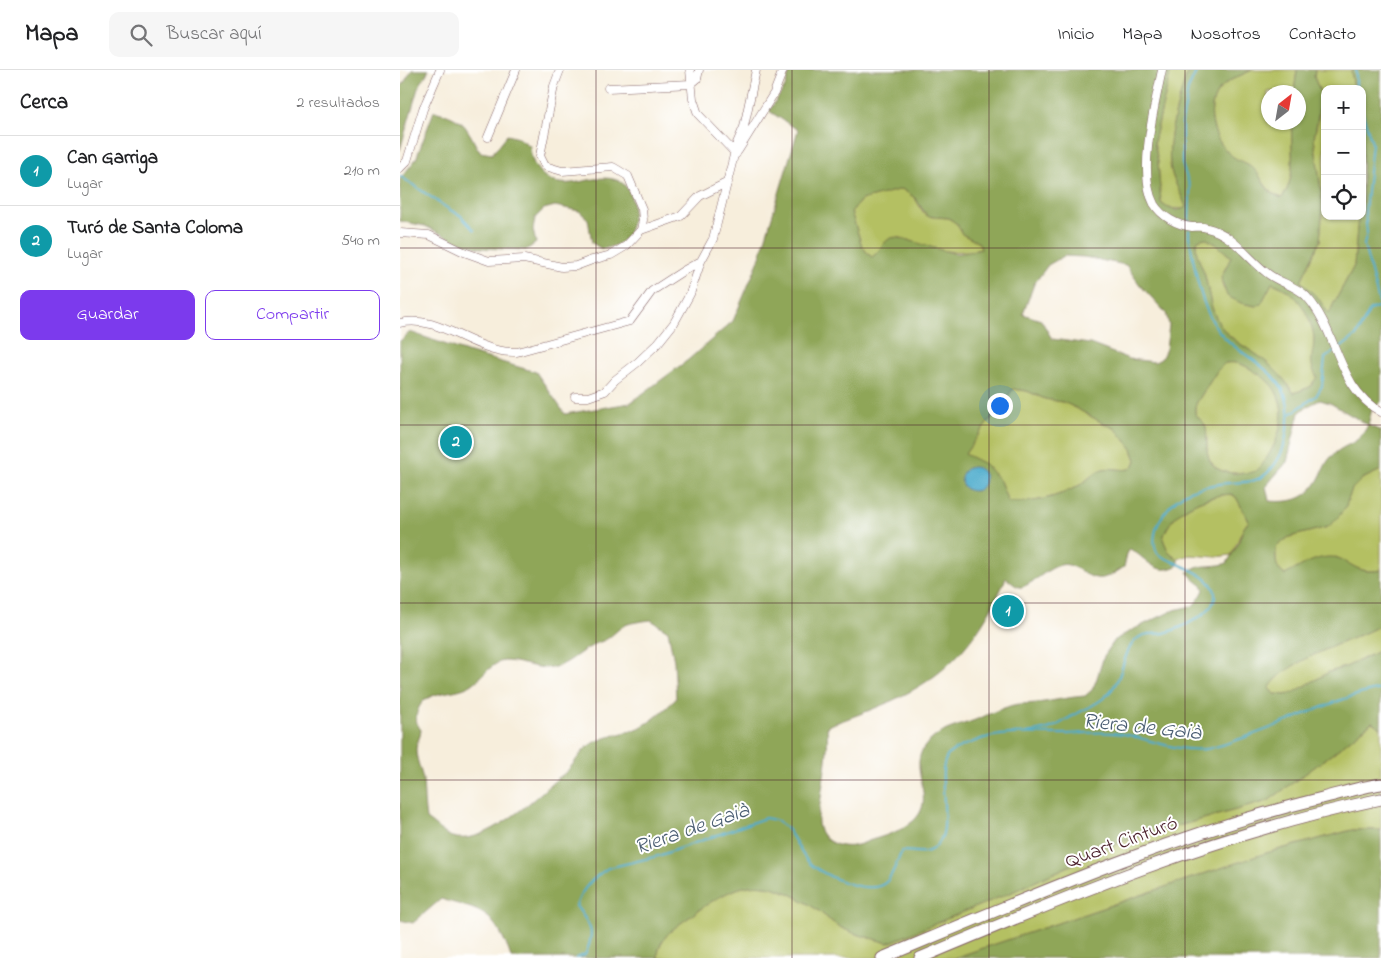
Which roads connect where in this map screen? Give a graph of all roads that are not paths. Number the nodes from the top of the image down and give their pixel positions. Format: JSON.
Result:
{"nodes":[{"id":1,"x":440,"y":70,"type":"edge"},
{"id":2,"x":516,"y":70,"type":"edge"},
{"id":3,"x":560,"y":70,"type":"edge"},
{"id":4,"x":690,"y":70,"type":"edge"},
{"id":5,"x":699,"y":70,"type":"edge"},
{"id":6,"x":756,"y":70,"type":"edge"},
{"id":7,"x":783,"y":70,"type":"edge"},
{"id":8,"x":1162,"y":70,"type":"edge"},
{"id":9,"x":691,"y":84,"type":"junction"},
{"id":10,"x":608,"y":88,"type":"dead end"},
{"id":11,"x":488,"y":137,"type":"dead end"},
{"id":12,"x":736,"y":154,"type":"junction"},
{"id":13,"x":400,"y":168,"type":"edge"},
{"id":14,"x":728,"y":182,"type":"junction"},
{"id":15,"x":641,"y":230,"type":"junction"},
{"id":16,"x":400,"y":233,"type":"edge"},
{"id":17,"x":701,"y":261,"type":"junction"},
{"id":18,"x":400,"y":323,"type":"edge"},
{"id":19,"x":575,"y":398,"type":"dead end"},
{"id":20,"x":1381,"y":412,"type":"edge"},
{"id":21,"x":1381,"y":784,"type":"edge"},
{"id":22,"x":1381,"y":799,"type":"edge"},
{"id":23,"x":882,"y":958,"type":"edge"},
{"id":24,"x":920,"y":958,"type":"edge"}],
"edges":[{"from":1,"to":13,"type":"street"},
{"from":2,"to":11,"type":"street"},
{"from":3,"to":15,"type":"street"},
{"from":4,"to":9,"type":"street"},
{"from":5,"to":9,"type":"street"},
{"from":6,"to":12,"type":"street"},
{"from":7,"to":12,"type":"street"},
{"from":8,"to":20,"type":"street"},
{"from":9,"to":10,"type":"street"},
{"from":9,"to":12,"type":"street"},
{"from":12,"to":14,"type":"street"},
{"from":14,"to":15,"type":"street"},
{"from":14,"to":17,"type":"street"},
{"from":15,"to":16,"type":"street"},
{"from":17,"to":18,"type":"street"},
{"from":17,"to":19,"type":"street"},
{"from":21,"to":23,"type":"highway","name":"Quart Cinturó"},
{"from":22,"to":24,"type":"highway","name":"Quart Cinturó"}]}
